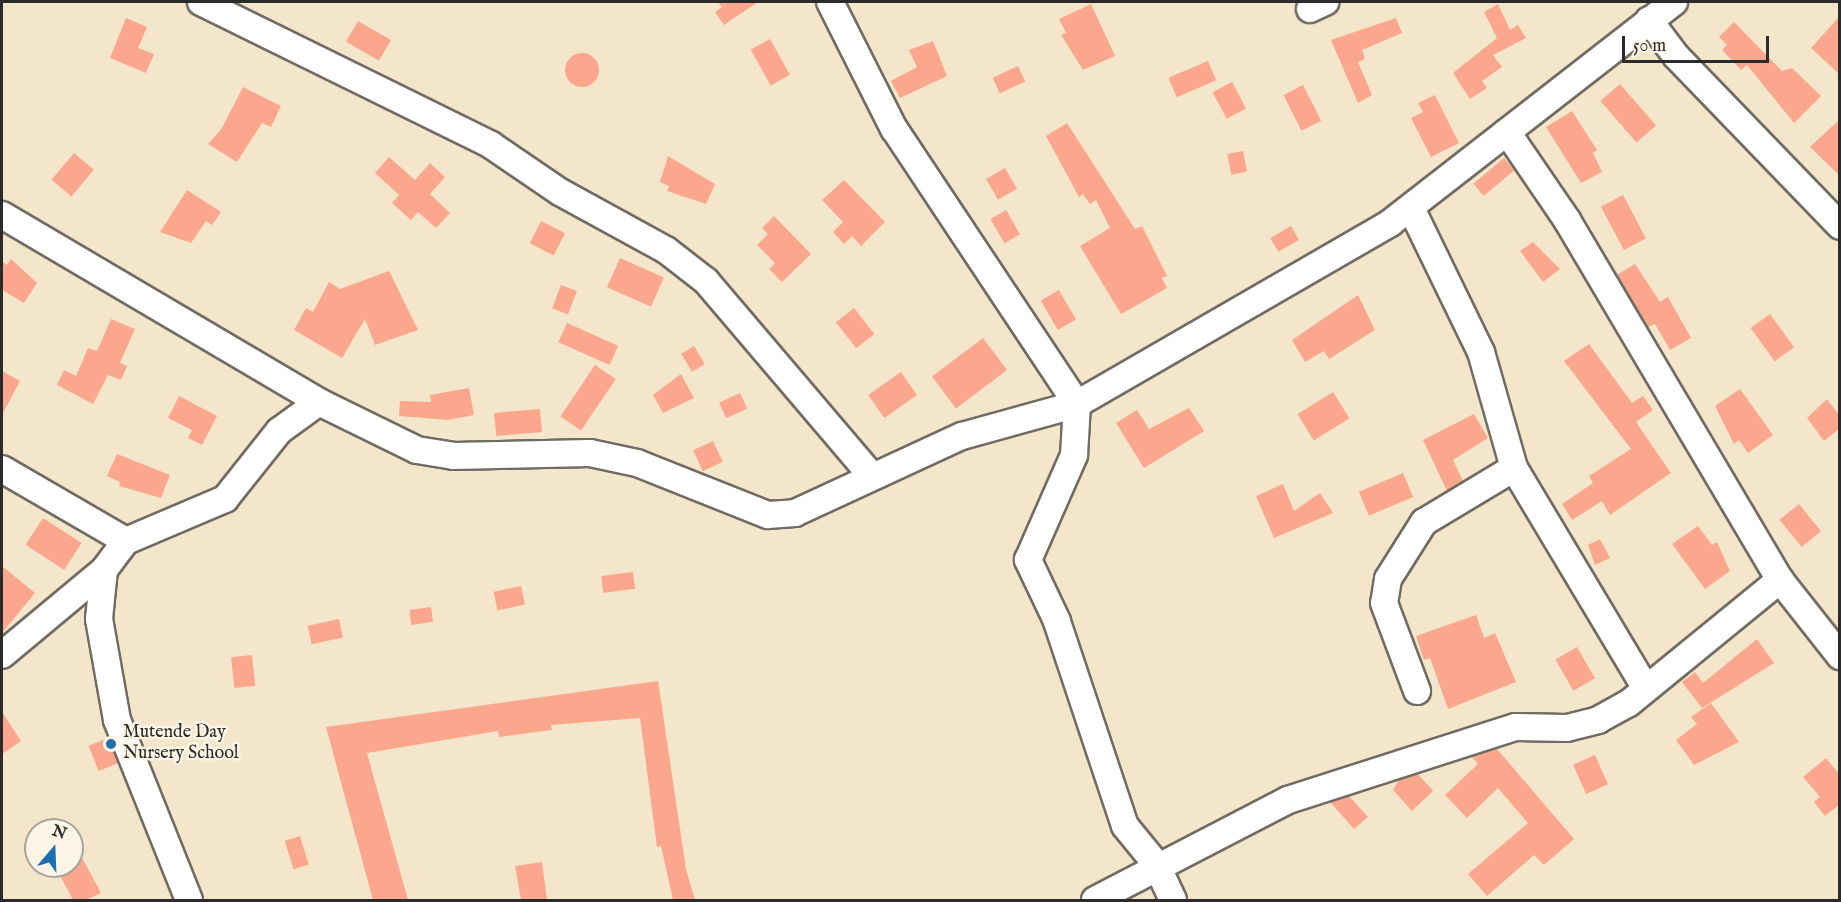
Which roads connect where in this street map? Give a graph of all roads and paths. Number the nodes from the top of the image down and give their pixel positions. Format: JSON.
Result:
{"nodes":[{"id":1,"x":201,"y":2,"type":"edge"},
{"id":2,"x":830,"y":2,"type":"edge"},
{"id":3,"x":1672,"y":2,"type":"edge"},
{"id":4,"x":1649,"y":20,"type":"junction"},
{"id":5,"x":1507,"y":132,"type":"junction"},
{"id":6,"x":1411,"y":208,"type":"junction"},
{"id":7,"x":2,"y":215,"type":"edge"},
{"id":8,"x":1839,"y":226,"type":"edge"},
{"id":9,"x":319,"y":402,"type":"junction"},
{"id":10,"x":1077,"y":404,"type":"junction"},
{"id":11,"x":1514,"y":468,"type":"junction"},
{"id":12,"x":2,"y":469,"type":"edge"},
{"id":13,"x":870,"y":474,"type":"junction"},
{"id":14,"x":126,"y":541,"type":"junction"},
{"id":15,"x":104,"y":570,"type":"junction"},
{"id":16,"x":1780,"y":580,"type":"junction"},
{"id":17,"x":2,"y":655,"type":"edge"},
{"id":18,"x":1839,"y":656,"type":"edge"},
{"id":19,"x":1645,"y":687,"type":"junction"},
{"id":20,"x":1417,"y":691,"type":"dead end"},
{"id":21,"x":1157,"y":865,"type":"junction"},
{"id":22,"x":189,"y":900,"type":"edge"},
{"id":23,"x":1095,"y":900,"type":"edge"},
{"id":24,"x":1173,"y":900,"type":"edge"}],
"edges":[{"from":1,"to":13,"type":"street"},
{"from":2,"to":10,"type":"street"},
{"from":3,"to":4,"type":"street"},
{"from":4,"to":5,"type":"street"},
{"from":4,"to":8,"type":"street"},
{"from":5,"to":6,"type":"street"},
{"from":5,"to":16,"type":"street"},
{"from":6,"to":10,"type":"street"},
{"from":6,"to":11,"type":"street"},
{"from":7,"to":9,"type":"street"},
{"from":9,"to":13,"type":"street"},
{"from":9,"to":14,"type":"street"},
{"from":10,"to":13,"type":"street"},
{"from":10,"to":21,"type":"street"},
{"from":11,"to":19,"type":"street"},
{"from":11,"to":20,"type":"street"},
{"from":12,"to":14,"type":"street"},
{"from":14,"to":15,"type":"street"},
{"from":15,"to":17,"type":"street"},
{"from":15,"to":22,"type":"street"},
{"from":16,"to":18,"type":"street"},
{"from":16,"to":19,"type":"street"},
{"from":19,"to":21,"type":"street"},
{"from":21,"to":23,"type":"street"},
{"from":21,"to":24,"type":"street"}]}
